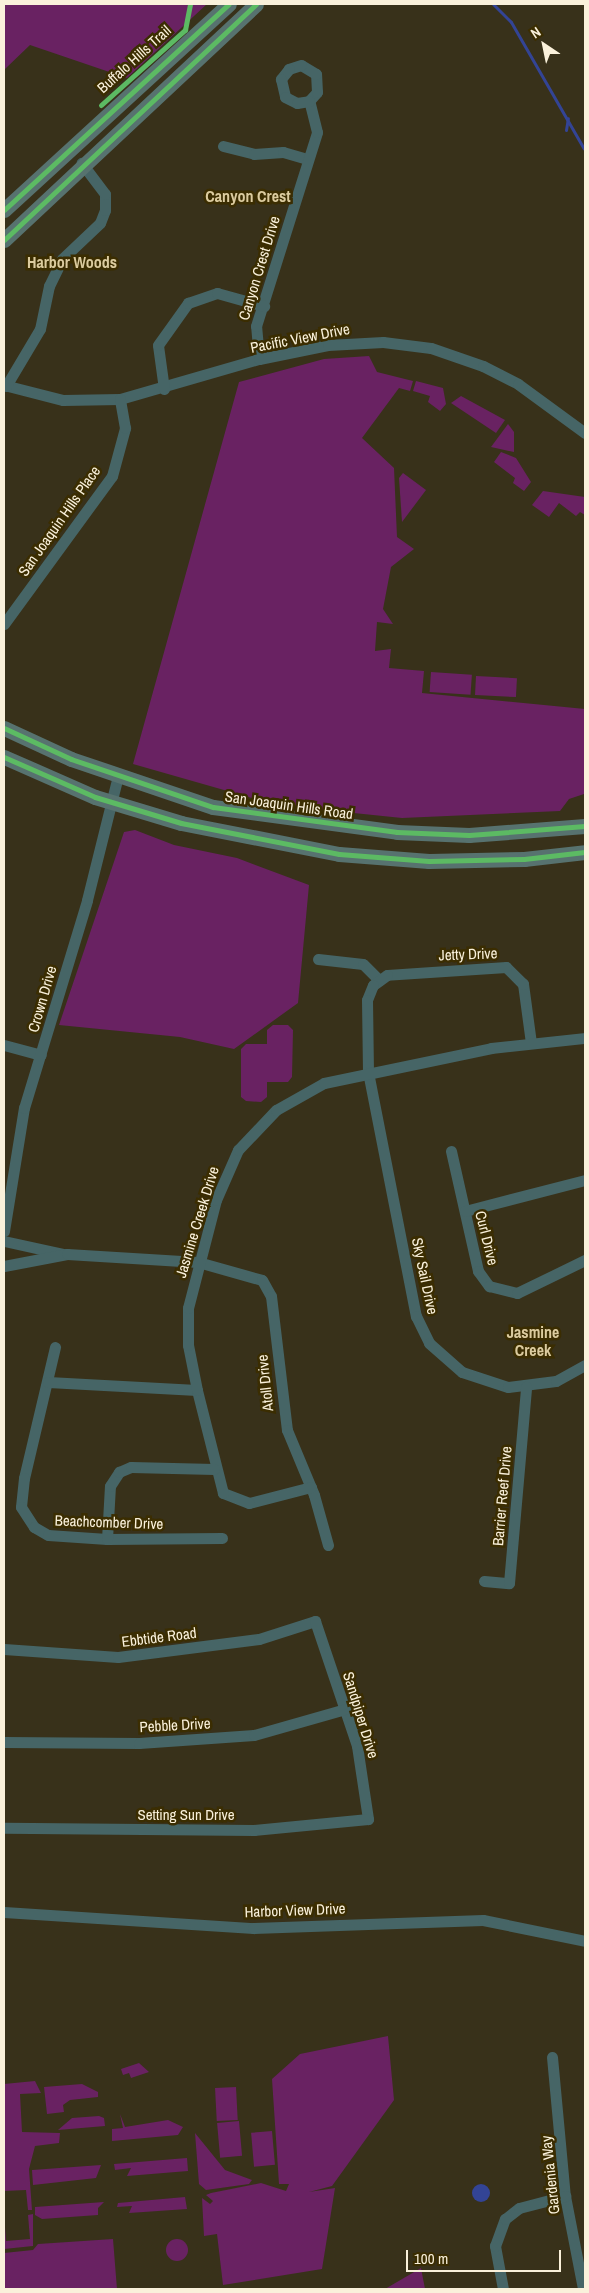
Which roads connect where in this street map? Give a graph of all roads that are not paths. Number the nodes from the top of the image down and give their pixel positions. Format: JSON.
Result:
{"nodes":[{"id":1,"x":229,"y":4,"type":"edge"},
{"id":2,"x":256,"y":4,"type":"edge"},
{"id":3,"x":309,"y":101,"type":"dead end"},
{"id":4,"x":223,"y":146,"type":"dead end"},
{"id":5,"x":308,"y":159,"type":"junction"},
{"id":6,"x":82,"y":162,"type":"junction"},
{"id":7,"x":4,"y":210,"type":"edge"},
{"id":8,"x":4,"y":240,"type":"edge"},
{"id":9,"x":264,"y":306,"type":"junction"},
{"id":10,"x":259,"y":360,"type":"junction"},
{"id":11,"x":5,"y":385,"type":"edge"},
{"id":12,"x":164,"y":389,"type":"junction"},
{"id":13,"x":120,"y":399,"type":"junction"},
{"id":14,"x":585,"y":433,"type":"edge"},
{"id":15,"x":4,"y":624,"type":"edge"},
{"id":16,"x":4,"y":728,"type":"edge"},
{"id":17,"x":4,"y":757,"type":"edge"},
{"id":18,"x":118,"y":776,"type":"junction"},
{"id":19,"x":114,"y":802,"type":"junction"},
{"id":20,"x":585,"y":826,"type":"edge"},
{"id":21,"x":585,"y":852,"type":"edge"},
{"id":22,"x":318,"y":959,"type":"dead end"},
{"id":23,"x":379,"y":980,"type":"junction"},
{"id":24,"x":585,"y":1038,"type":"edge"},
{"id":25,"x":531,"y":1043,"type":"junction"},
{"id":26,"x":4,"y":1045,"type":"edge"},
{"id":27,"x":41,"y":1055,"type":"junction"},
{"id":28,"x":368,"y":1072,"type":"junction"},
{"id":29,"x":451,"y":1151,"type":"dead end"},
{"id":30,"x":585,"y":1180,"type":"edge"},
{"id":31,"x":465,"y":1211,"type":"junction"},
{"id":32,"x":4,"y":1231,"type":"edge"},
{"id":33,"x":4,"y":1241,"type":"edge"},
{"id":34,"x":25,"y":1245,"type":"junction"},
{"id":35,"x":63,"y":1254,"type":"junction"},
{"id":36,"x":585,"y":1260,"type":"edge"},
{"id":37,"x":198,"y":1262,"type":"junction"},
{"id":38,"x":21,"y":1265,"type":"junction"},
{"id":39,"x":4,"y":1266,"type":"edge"},
{"id":40,"x":55,"y":1347,"type":"dead end"},
{"id":41,"x":585,"y":1366,"type":"edge"},
{"id":42,"x":48,"y":1382,"type":"junction"},
{"id":43,"x":526,"y":1387,"type":"junction"},
{"id":44,"x":196,"y":1390,"type":"junction"},
{"id":45,"x":214,"y":1469,"type":"junction"},
{"id":46,"x":311,"y":1487,"type":"junction"},
{"id":47,"x":222,"y":1538,"type":"dead end"},
{"id":48,"x":107,"y":1539,"type":"junction"},
{"id":49,"x":328,"y":1545,"type":"dead end"},
{"id":50,"x":484,"y":1581,"type":"dead end"},
{"id":51,"x":315,"y":1621,"type":"joint"},
{"id":52,"x":4,"y":1649,"type":"edge"},
{"id":53,"x":345,"y":1709,"type":"junction"},
{"id":54,"x":4,"y":1742,"type":"edge"},
{"id":55,"x":368,"y":1819,"type":"joint"},
{"id":56,"x":4,"y":1828,"type":"edge"},
{"id":57,"x":4,"y":1912,"type":"edge"},
{"id":58,"x":585,"y":1941,"type":"edge"},
{"id":59,"x":552,"y":2057,"type":"dead end"},
{"id":60,"x":565,"y":2196,"type":"junction"},
{"id":61,"x":580,"y":2245,"type":"edge"},
{"id":62,"x":582,"y":2270,"type":"edge"},
{"id":63,"x":503,"y":2289,"type":"edge"},
{"id":64,"x":584,"y":2289,"type":"edge"}],
"edges":[{"from":1,"to":7,"type":"main road"},
{"from":2,"to":6,"type":"main road"},
{"from":3,"to":5,"type":"street","name":"Canyon Crest Drive"},
{"from":4,"to":5,"type":"street"},
{"from":5,"to":9,"type":"street","name":"Canyon Crest Drive"},
{"from":6,"to":8,"type":"main road"},
{"from":6,"to":11,"type":"street"},
{"from":9,"to":10,"type":"street","name":"Canyon Crest Drive"},
{"from":9,"to":12,"type":"street"},
{"from":10,"to":12,"type":"street","name":"Pacific View Drive"},
{"from":10,"to":14,"type":"street","name":"Pacific View Drive"},
{"from":11,"to":13,"type":"street","name":"Pacific View Drive"},
{"from":12,"to":13,"type":"street","name":"Pacific View Drive"},
{"from":13,"to":15,"type":"street","name":"San Joaquin Hills Place"},
{"from":16,"to":18,"type":"main road","name":"San Joaquin Hills Road"},
{"from":17,"to":19,"type":"main road"},
{"from":18,"to":19,"type":"street","name":"Crown Drive"},
{"from":18,"to":20,"type":"main road","name":"San Joaquin Hills Road"},
{"from":19,"to":21,"type":"main road"},
{"from":19,"to":27,"type":"street","name":"Crown Drive"},
{"from":22,"to":23,"type":"street"},
{"from":23,"to":25,"type":"street","name":"Jetty Drive"},
{"from":23,"to":28,"type":"street"},
{"from":24,"to":25,"type":"street","name":"Jasmine Creek Drive"},
{"from":25,"to":28,"type":"street","name":"Jasmine Creek Drive"},
{"from":26,"to":27,"type":"street"},
{"from":27,"to":32,"type":"street","name":"Crown Drive"},
{"from":28,"to":37,"type":"street","name":"Jasmine Creek Drive"},
{"from":28,"to":43,"type":"street","name":"Sky Sail Drive"},
{"from":29,"to":31,"type":"street","name":"Curl Drive"},
{"from":30,"to":31,"type":"street"},
{"from":31,"to":36,"type":"street","name":"Curl Drive"},
{"from":33,"to":34,"type":"street"},
{"from":34,"to":35,"type":"street"},
{"from":34,"to":38,"type":"street"},
{"from":35,"to":37,"type":"street","name":"Atoll Drive"},
{"from":35,"to":38,"type":"street"},
{"from":37,"to":44,"type":"street","name":"Jasmine Creek Drive"},
{"from":37,"to":46,"type":"street","name":"Atoll Drive"},
{"from":38,"to":39,"type":"street"},
{"from":40,"to":42,"type":"street","name":"Beachcomber Drive"},
{"from":41,"to":43,"type":"street","name":"Sky Sail Drive"},
{"from":42,"to":44,"type":"street"},
{"from":42,"to":48,"type":"street","name":"Beachcomber Drive"},
{"from":43,"to":50,"type":"street","name":"Barrier Reef Drive"},
{"from":44,"to":45,"type":"street","name":"Jasmine Creek Drive"},
{"from":45,"to":46,"type":"street","name":"Jasmine Creek Drive"},
{"from":45,"to":48,"type":"street"},
{"from":46,"to":49,"type":"street","name":"Atoll Drive"},
{"from":47,"to":48,"type":"street","name":"Beachcomber Drive"},
{"from":51,"to":52,"type":"street","name":"Ebbtide Road"},
{"from":51,"to":53,"type":"street","name":"Sandpiper Drive"},
{"from":53,"to":54,"type":"street","name":"Pebble Drive"},
{"from":53,"to":55,"type":"street","name":"Sandpiper Drive"},
{"from":55,"to":56,"type":"street","name":"Setting Sun Drive"},
{"from":57,"to":58,"type":"street","name":"Harbor View Drive"},
{"from":59,"to":60,"type":"street","name":"Gardenia Way"},
{"from":60,"to":61,"type":"street","name":"Gardenia Way"},
{"from":60,"to":63,"type":"street"},
{"from":61,"to":62,"type":"street","name":"Gardenia Way"},
{"from":62,"to":64,"type":"street","name":"Gardenia Way"}]}
